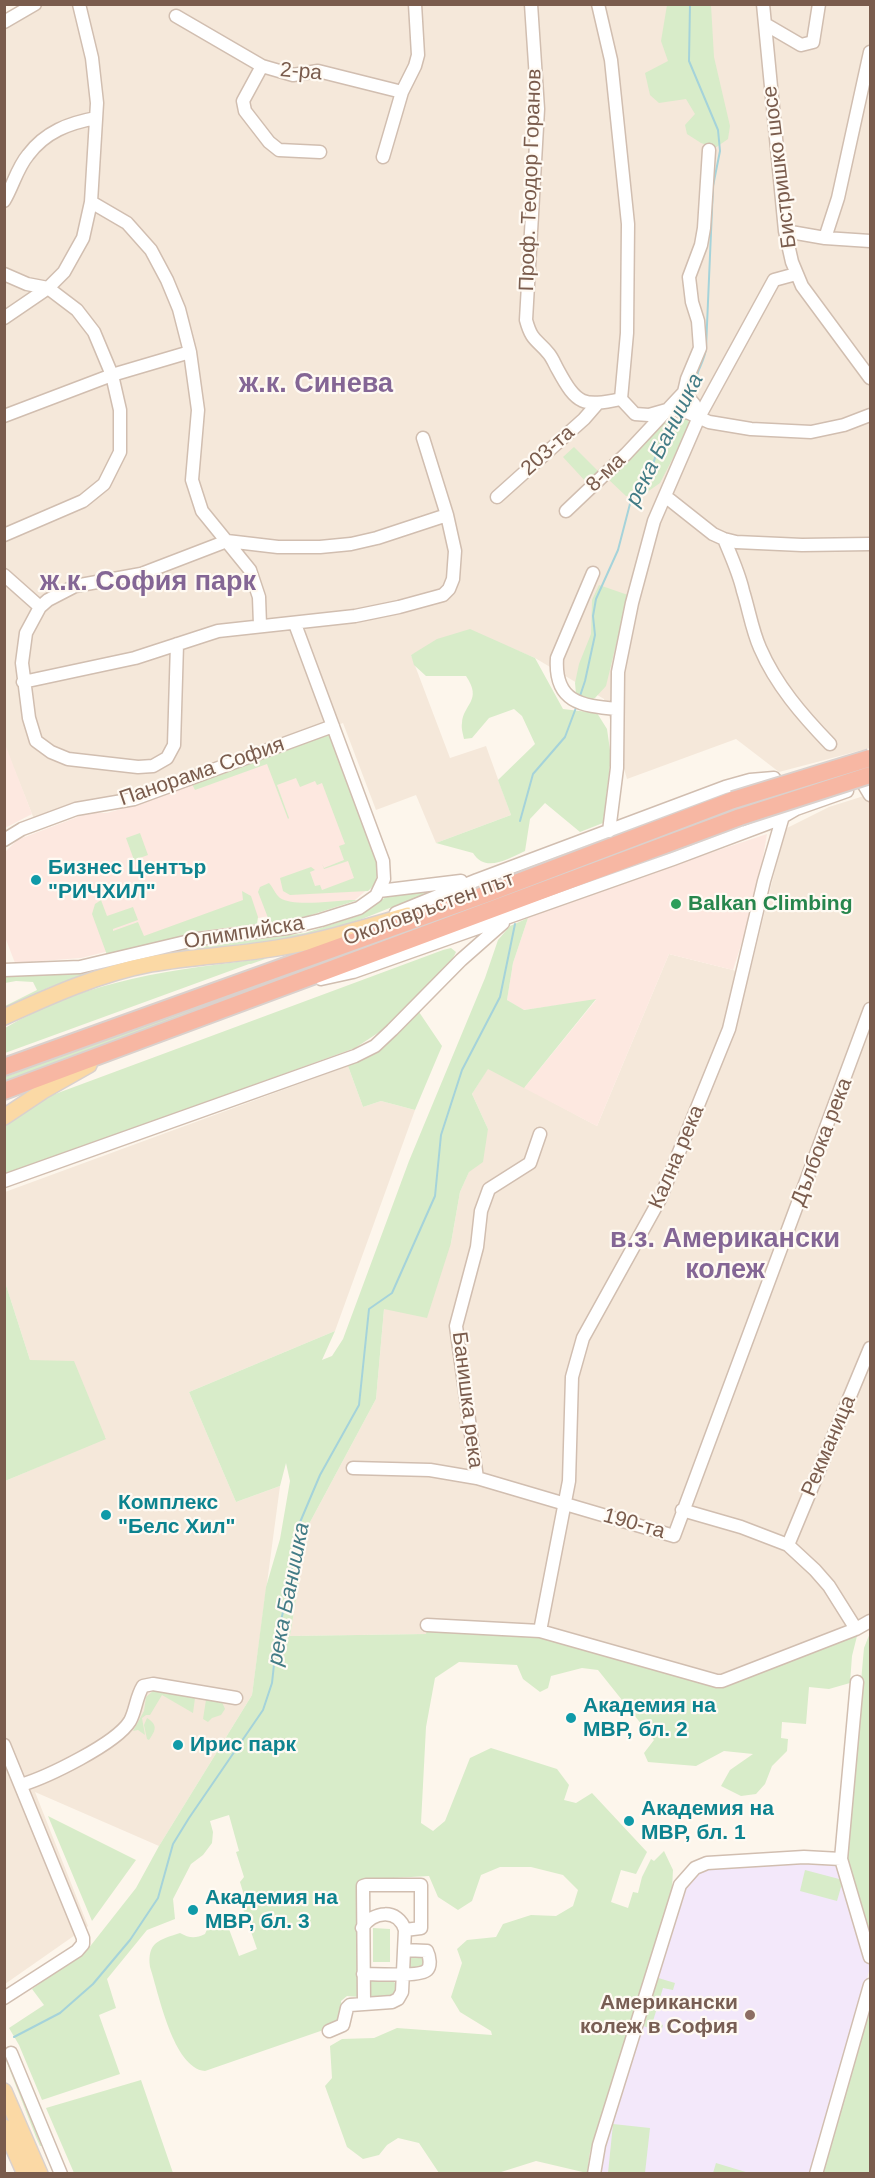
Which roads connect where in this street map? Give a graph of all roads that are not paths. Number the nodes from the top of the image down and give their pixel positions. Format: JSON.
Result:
{"nodes":[{"id":1,"x":35,"y":4,"type":"edge"},
{"id":2,"x":79,"y":4,"type":"edge"},
{"id":3,"x":415,"y":4,"type":"edge"},
{"id":4,"x":531,"y":4,"type":"edge"},
{"id":5,"x":598,"y":4,"type":"edge"},
{"id":6,"x":763,"y":4,"type":"edge"},
{"id":7,"x":819,"y":4,"type":"edge"},
{"id":8,"x":176,"y":16,"type":"dead end"},
{"id":9,"x":4,"y":22,"type":"edge"},
{"id":10,"x":765,"y":24,"type":"junction"},
{"id":11,"x":870,"y":52,"type":"edge"},
{"id":12,"x":262,"y":66,"type":"junction"},
{"id":13,"x":402,"y":92,"type":"junction"},
{"id":14,"x":96,"y":118,"type":"junction"},
{"id":15,"x":709,"y":150,"type":"dead end"},
{"id":16,"x":320,"y":152,"type":"dead end"},
{"id":17,"x":383,"y":157,"type":"dead end"},
{"id":18,"x":4,"y":201,"type":"edge"},
{"id":19,"x":91,"y":202,"type":"junction"},
{"id":20,"x":785,"y":231,"type":"junction"},
{"id":21,"x":825,"y":238,"type":"junction"},
{"id":22,"x":870,"y":241,"type":"edge"},
{"id":23,"x":4,"y":274,"type":"edge"},
{"id":24,"x":796,"y":274,"type":"junction"},
{"id":25,"x":48,"y":288,"type":"junction"},
{"id":26,"x":4,"y":318,"type":"edge"},
{"id":27,"x":190,"y":352,"type":"junction"},
{"id":28,"x":112,"y":375,"type":"junction"},
{"id":29,"x":870,"y":378,"type":"edge"},
{"id":30,"x":684,"y":392,"type":"junction"},
{"id":31,"x":621,"y":399,"type":"junction"},
{"id":32,"x":597,"y":404,"type":"junction"},
{"id":33,"x":670,"y":409,"type":"junction"},
{"id":34,"x":694,"y":411,"type":"junction"},
{"id":35,"x":870,"y":415,"type":"edge"},
{"id":36,"x":4,"y":416,"type":"edge"},
{"id":37,"x":423,"y":438,"type":"dead end"},
{"id":38,"x":665,"y":496,"type":"junction"},
{"id":39,"x":497,"y":497,"type":"dead end"},
{"id":40,"x":566,"y":511,"type":"dead end"},
{"id":41,"x":447,"y":515,"type":"junction"},
{"id":42,"x":4,"y":535,"type":"edge"},
{"id":43,"x":724,"y":539,"type":"junction"},
{"id":44,"x":227,"y":540,"type":"junction"},
{"id":45,"x":870,"y":544,"type":"edge"},
{"id":46,"x":593,"y":573,"type":"dead end"},
{"id":47,"x":4,"y":575,"type":"edge"},
{"id":48,"x":40,"y":607,"type":"junction"},
{"id":49,"x":295,"y":624,"type":"junction"},
{"id":50,"x":260,"y":625,"type":"junction"},
{"id":51,"x":177,"y":644,"type":"junction"},
{"id":52,"x":23,"y":682,"type":"junction"},
{"id":53,"x":617,"y":709,"type":"junction"},
{"id":54,"x":333,"y":726,"type":"junction"},
{"id":55,"x":830,"y":744,"type":"dead end"},
{"id":56,"x":870,"y":753,"type":"edge"},
{"id":57,"x":870,"y":759,"type":"edge"},
{"id":58,"x":767,"y":779,"type":"junction"},
{"id":59,"x":869,"y":785,"type":"edge"},
{"id":60,"x":783,"y":816,"type":"junction"},
{"id":61,"x":609,"y":831,"type":"junction"},
{"id":62,"x":4,"y":840,"type":"edge"},
{"id":63,"x":477,"y":880,"type":"junction"},
{"id":64,"x":379,"y":891,"type":"junction"},
{"id":65,"x":489,"y":893,"type":"junction"},
{"id":66,"x":508,"y":917,"type":"junction"},
{"id":67,"x":358,"y":929,"type":"junction"},
{"id":68,"x":341,"y":935,"type":"junction"},
{"id":69,"x":447,"y":938,"type":"junction"},
{"id":70,"x":461,"y":960,"type":"junction"},
{"id":71,"x":5,"y":969,"type":"edge"},
{"id":72,"x":268,"y":992,"type":"junction"},
{"id":73,"x":187,"y":1001,"type":"junction"},
{"id":74,"x":870,"y":1009,"type":"edge"},
{"id":75,"x":4,"y":1017,"type":"edge"},
{"id":76,"x":126,"y":1045,"type":"junction"},
{"id":77,"x":4,"y":1067,"type":"edge"},
{"id":78,"x":4,"y":1090,"type":"edge"},
{"id":79,"x":4,"y":1117,"type":"edge"},
{"id":80,"x":540,"y":1134,"type":"dead end"},
{"id":81,"x":4,"y":1181,"type":"edge"},
{"id":82,"x":870,"y":1348,"type":"edge"},
{"id":83,"x":353,"y":1468,"type":"dead end"},
{"id":84,"x":477,"y":1478,"type":"junction"},
{"id":85,"x":566,"y":1505,"type":"junction"},
{"id":86,"x":682,"y":1510,"type":"junction"},
{"id":87,"x":788,"y":1545,"type":"junction"},
{"id":88,"x":870,"y":1621,"type":"edge"},
{"id":89,"x":432,"y":1626,"type":"dead end"},
{"id":90,"x":856,"y":1629,"type":"junction"},
{"id":91,"x":540,"y":1631,"type":"junction"},
{"id":92,"x":857,"y":1682,"type":"dead end"},
{"id":93,"x":236,"y":1698,"type":"dead end"},
{"id":94,"x":4,"y":1744,"type":"edge"},
{"id":95,"x":21,"y":1785,"type":"junction"},
{"id":96,"x":841,"y":1859,"type":"junction"},
{"id":97,"x":362,"y":1928,"type":"junction"},
{"id":98,"x":405,"y":1930,"type":"junction"},
{"id":99,"x":404,"y":1950,"type":"junction"},
{"id":100,"x":870,"y":1957,"type":"edge"},
{"id":101,"x":404,"y":1973,"type":"junction"},
{"id":102,"x":363,"y":1974,"type":"junction"},
{"id":103,"x":870,"y":1984,"type":"edge"},
{"id":104,"x":4,"y":1998,"type":"edge"},
{"id":105,"x":364,"y":2003,"type":"junction"},
{"id":106,"x":329,"y":2031,"type":"dead end"},
{"id":107,"x":11,"y":2053,"type":"dead end"},
{"id":108,"x":4,"y":2091,"type":"edge"},
{"id":109,"x":4,"y":2127,"type":"edge"},
{"id":110,"x":25,"y":2174,"type":"edge"},
{"id":111,"x":40,"y":2174,"type":"edge"},
{"id":112,"x":61,"y":2174,"type":"edge"},
{"id":113,"x":594,"y":2174,"type":"edge"},
{"id":114,"x":816,"y":2174,"type":"edge"}],
"edges":[{"from":1,"to":9,"type":"street"},
{"from":2,"to":14,"type":"street"},
{"from":3,"to":13,"type":"street"},
{"from":4,"to":32,"type":"street","name":"Проф. Теодор Горанов"},
{"from":5,"to":31,"type":"street"},
{"from":6,"to":10,"type":"street","name":"Бистришко шосе"},
{"from":7,"to":10,"type":"street"},
{"from":8,"to":12,"type":"street","name":"2-ра"},
{"from":10,"to":20,"type":"street","name":"Бистришко шосе"},
{"from":11,"to":21,"type":"street"},
{"from":12,"to":13,"type":"street","name":"2-ра"},
{"from":12,"to":16,"type":"street"},
{"from":13,"to":17,"type":"street"},
{"from":14,"to":18,"type":"street"},
{"from":14,"to":19,"type":"street"},
{"from":15,"to":30,"type":"street"},
{"from":19,"to":25,"type":"street"},
{"from":19,"to":27,"type":"street"},
{"from":20,"to":21,"type":"street"},
{"from":20,"to":24,"type":"street","name":"Бистришко шосе"},
{"from":21,"to":22,"type":"street"},
{"from":23,"to":25,"type":"street"},
{"from":24,"to":29,"type":"street","name":"Бистришко шосе"},
{"from":24,"to":34,"type":"street"},
{"from":25,"to":26,"type":"street"},
{"from":25,"to":28,"type":"street"},
{"from":27,"to":28,"type":"street"},
{"from":27,"to":44,"type":"street"},
{"from":28,"to":36,"type":"street"},
{"from":28,"to":42,"type":"street"},
{"from":30,"to":33,"type":"street","name":"8-ма"},
{"from":30,"to":34,"type":"street"},
{"from":31,"to":32,"type":"street"},
{"from":31,"to":33,"type":"street"},
{"from":32,"to":39,"type":"street","name":"203-та"},
{"from":33,"to":34,"type":"street"},
{"from":33,"to":40,"type":"street","name":"8-ма"},
{"from":34,"to":35,"type":"street"},
{"from":34,"to":38,"type":"street"},
{"from":37,"to":41,"type":"street"},
{"from":38,"to":43,"type":"street"},
{"from":38,"to":53,"type":"street"},
{"from":41,"to":44,"type":"street"},
{"from":41,"to":49,"type":"street"},
{"from":43,"to":45,"type":"street"},
{"from":43,"to":55,"type":"street"},
{"from":44,"to":48,"type":"street"},
{"from":44,"to":50,"type":"street"},
{"from":46,"to":53,"type":"street"},
{"from":47,"to":48,"type":"street"},
{"from":48,"to":52,"type":"street"},
{"from":49,"to":50,"type":"street"},
{"from":49,"to":54,"type":"street"},
{"from":50,"to":51,"type":"street"},
{"from":51,"to":52,"type":"street"},
{"from":51,"to":52,"type":"street"},
{"from":53,"to":61,"type":"street"},
{"from":54,"to":62,"type":"street","name":"Панорама София"},
{"from":54,"to":64,"type":"street"},
{"from":56,"to":58,"type":"street"},
{"from":57,"to":65,"type":"highway","name":"Околовръстен път","bridge":true},
{"from":58,"to":60,"type":"street","name":"Кална река"},
{"from":58,"to":61,"type":"street"},
{"from":59,"to":60,"type":"street"},
{"from":59,"to":72,"type":"highway","name":"Околовръстен път","bridge":true},
{"from":60,"to":66,"type":"street"},
{"from":60,"to":85,"type":"street","name":"Кална река"},
{"from":61,"to":63,"type":"street"},
{"from":63,"to":64,"type":"street"},
{"from":63,"to":67,"type":"street"},
{"from":64,"to":71,"type":"street","name":"Олимпийска"},
{"from":65,"to":67,"type":"main road"},
{"from":65,"to":73,"type":"highway","name":"Околовръстен път"},
{"from":66,"to":69,"type":"street"},
{"from":66,"to":70,"type":"street"},
{"from":67,"to":68,"type":"main road"},
{"from":68,"to":73,"type":"highway"},
{"from":68,"to":75,"type":"main road"},
{"from":69,"to":70,"type":"street"},
{"from":69,"to":72,"type":"street"},
{"from":70,"to":81,"type":"street"},
{"from":72,"to":76,"type":"highway","name":"Околовръстен път"},
{"from":73,"to":77,"type":"highway","name":"Околовръстен път"},
{"from":74,"to":86,"type":"street","name":"Дълбока река"},
{"from":76,"to":78,"type":"highway","name":"Околовръстен път"},
{"from":76,"to":79,"type":"main road"},
{"from":80,"to":84,"type":"street","name":"Банишка река"},
{"from":82,"to":87,"type":"street","name":"Рекманица"},
{"from":83,"to":84,"type":"street","name":"190-та"},
{"from":84,"to":85,"type":"street","name":"190-та"},
{"from":85,"to":86,"type":"street","name":"190-та"},
{"from":85,"to":91,"type":"street","name":"Кална река"},
{"from":86,"to":87,"type":"street","name":"190-та"},
{"from":87,"to":90,"type":"street","name":"190-та"},
{"from":88,"to":90,"type":"street"},
{"from":89,"to":91,"type":"street"},
{"from":90,"to":91,"type":"street"},
{"from":92,"to":96,"type":"street"},
{"from":93,"to":95,"type":"street"},
{"from":94,"to":95,"type":"street"},
{"from":95,"to":104,"type":"street"},
{"from":96,"to":100,"type":"street"},
{"from":96,"to":113,"type":"street"},
{"from":97,"to":98,"type":"street"},
{"from":97,"to":98,"type":"street"},
{"from":97,"to":102,"type":"street"},
{"from":98,"to":99,"type":"street"},
{"from":99,"to":101,"type":"street"},
{"from":99,"to":101,"type":"street"},
{"from":101,"to":102,"type":"street"},
{"from":101,"to":105,"type":"street"},
{"from":102,"to":105,"type":"street"},
{"from":103,"to":114,"type":"street"},
{"from":105,"to":106,"type":"street"},
{"from":107,"to":112,"type":"street"},
{"from":108,"to":111,"type":"main road"},
{"from":109,"to":110,"type":"main road"}]}
